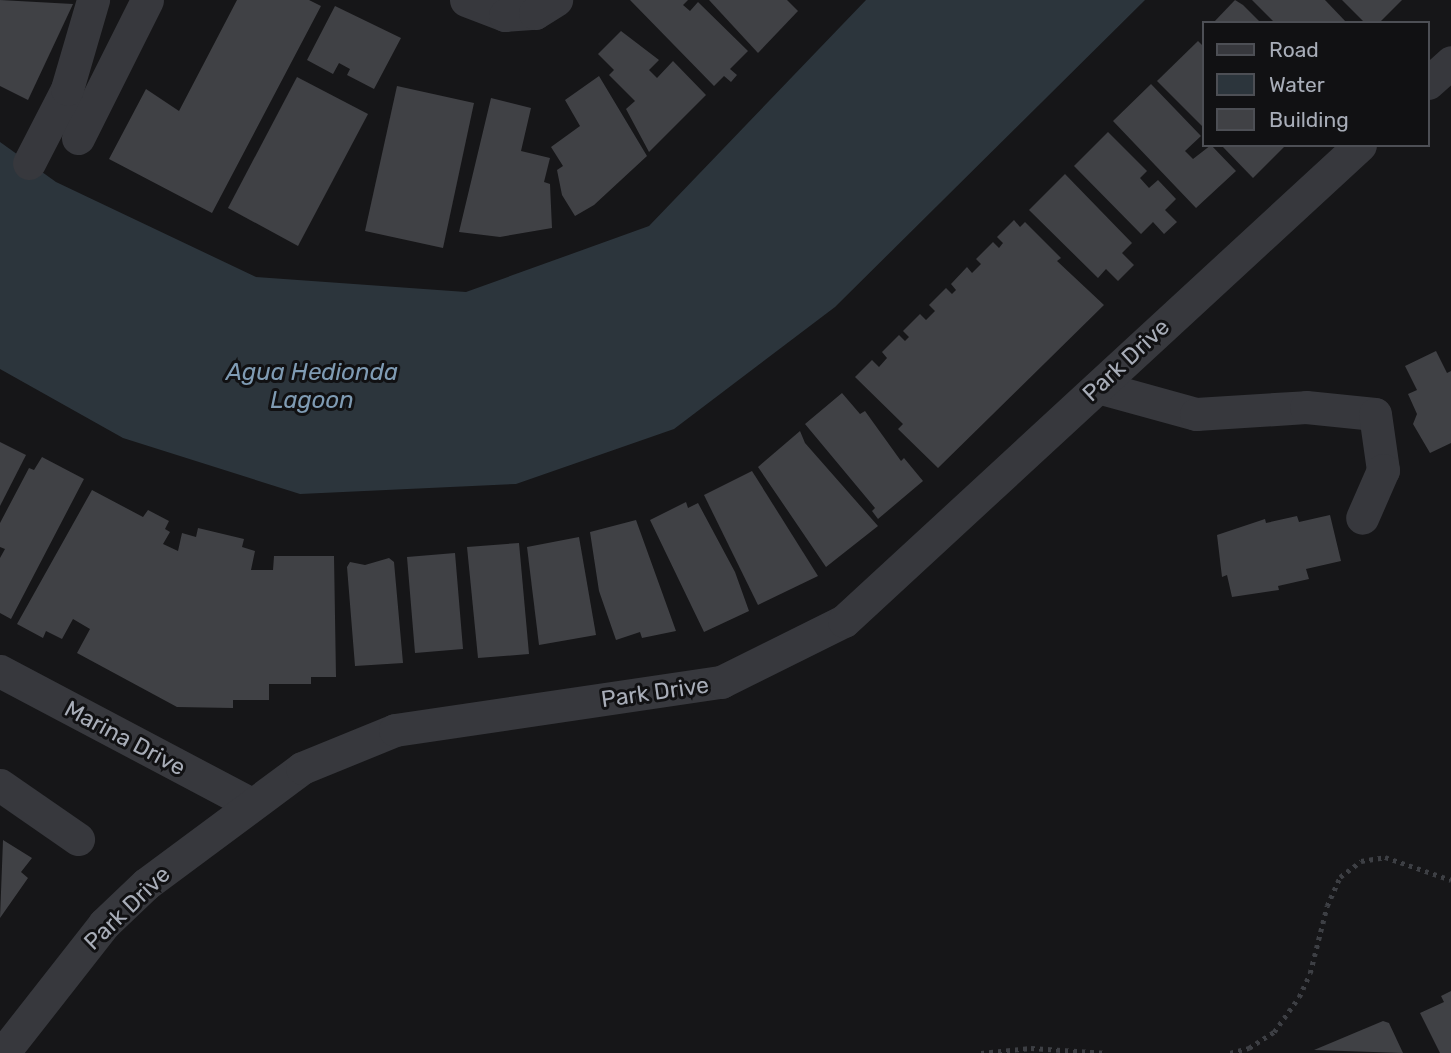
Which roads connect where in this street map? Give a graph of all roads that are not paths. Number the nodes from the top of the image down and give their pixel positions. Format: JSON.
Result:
{"nodes":[{"id":1,"x":93,"y":0,"type":"edge"},
{"id":2,"x":147,"y":0,"type":"edge"},
{"id":3,"x":466,"y":0,"type":"edge"},
{"id":4,"x":556,"y":0,"type":"edge"},
{"id":5,"x":1451,"y":62,"type":"edge"},
{"id":6,"x":1430,"y":81,"type":"edge"},
{"id":7,"x":78,"y":138,"type":"dead end"},
{"id":8,"x":1358,"y":147,"type":"edge"},
{"id":9,"x":29,"y":163,"type":"dead end"},
{"id":10,"x":1098,"y":387,"type":"junction"},
{"id":11,"x":1362,"y":518,"type":"dead end"},
{"id":12,"x":0,"y":671,"type":"edge"},
{"id":13,"x":0,"y":785,"type":"edge"},
{"id":14,"x":251,"y":804,"type":"junction"},
{"id":15,"x":78,"y":839,"type":"dead end"},
{"id":16,"x":3,"y":1053,"type":"edge"}],
"edges":[{"from":1,"to":9,"type":"street"},
{"from":2,"to":7,"type":"street"},
{"from":3,"to":4,"type":"street"},
{"from":5,"to":6,"type":"street"},
{"from":8,"to":10,"type":"street","name":"Park Drive"},
{"from":10,"to":11,"type":"street"},
{"from":10,"to":14,"type":"street","name":"Park Drive"},
{"from":12,"to":14,"type":"street","name":"Marina Drive"},
{"from":13,"to":15,"type":"street"},
{"from":14,"to":16,"type":"street","name":"Park Drive"}]}
